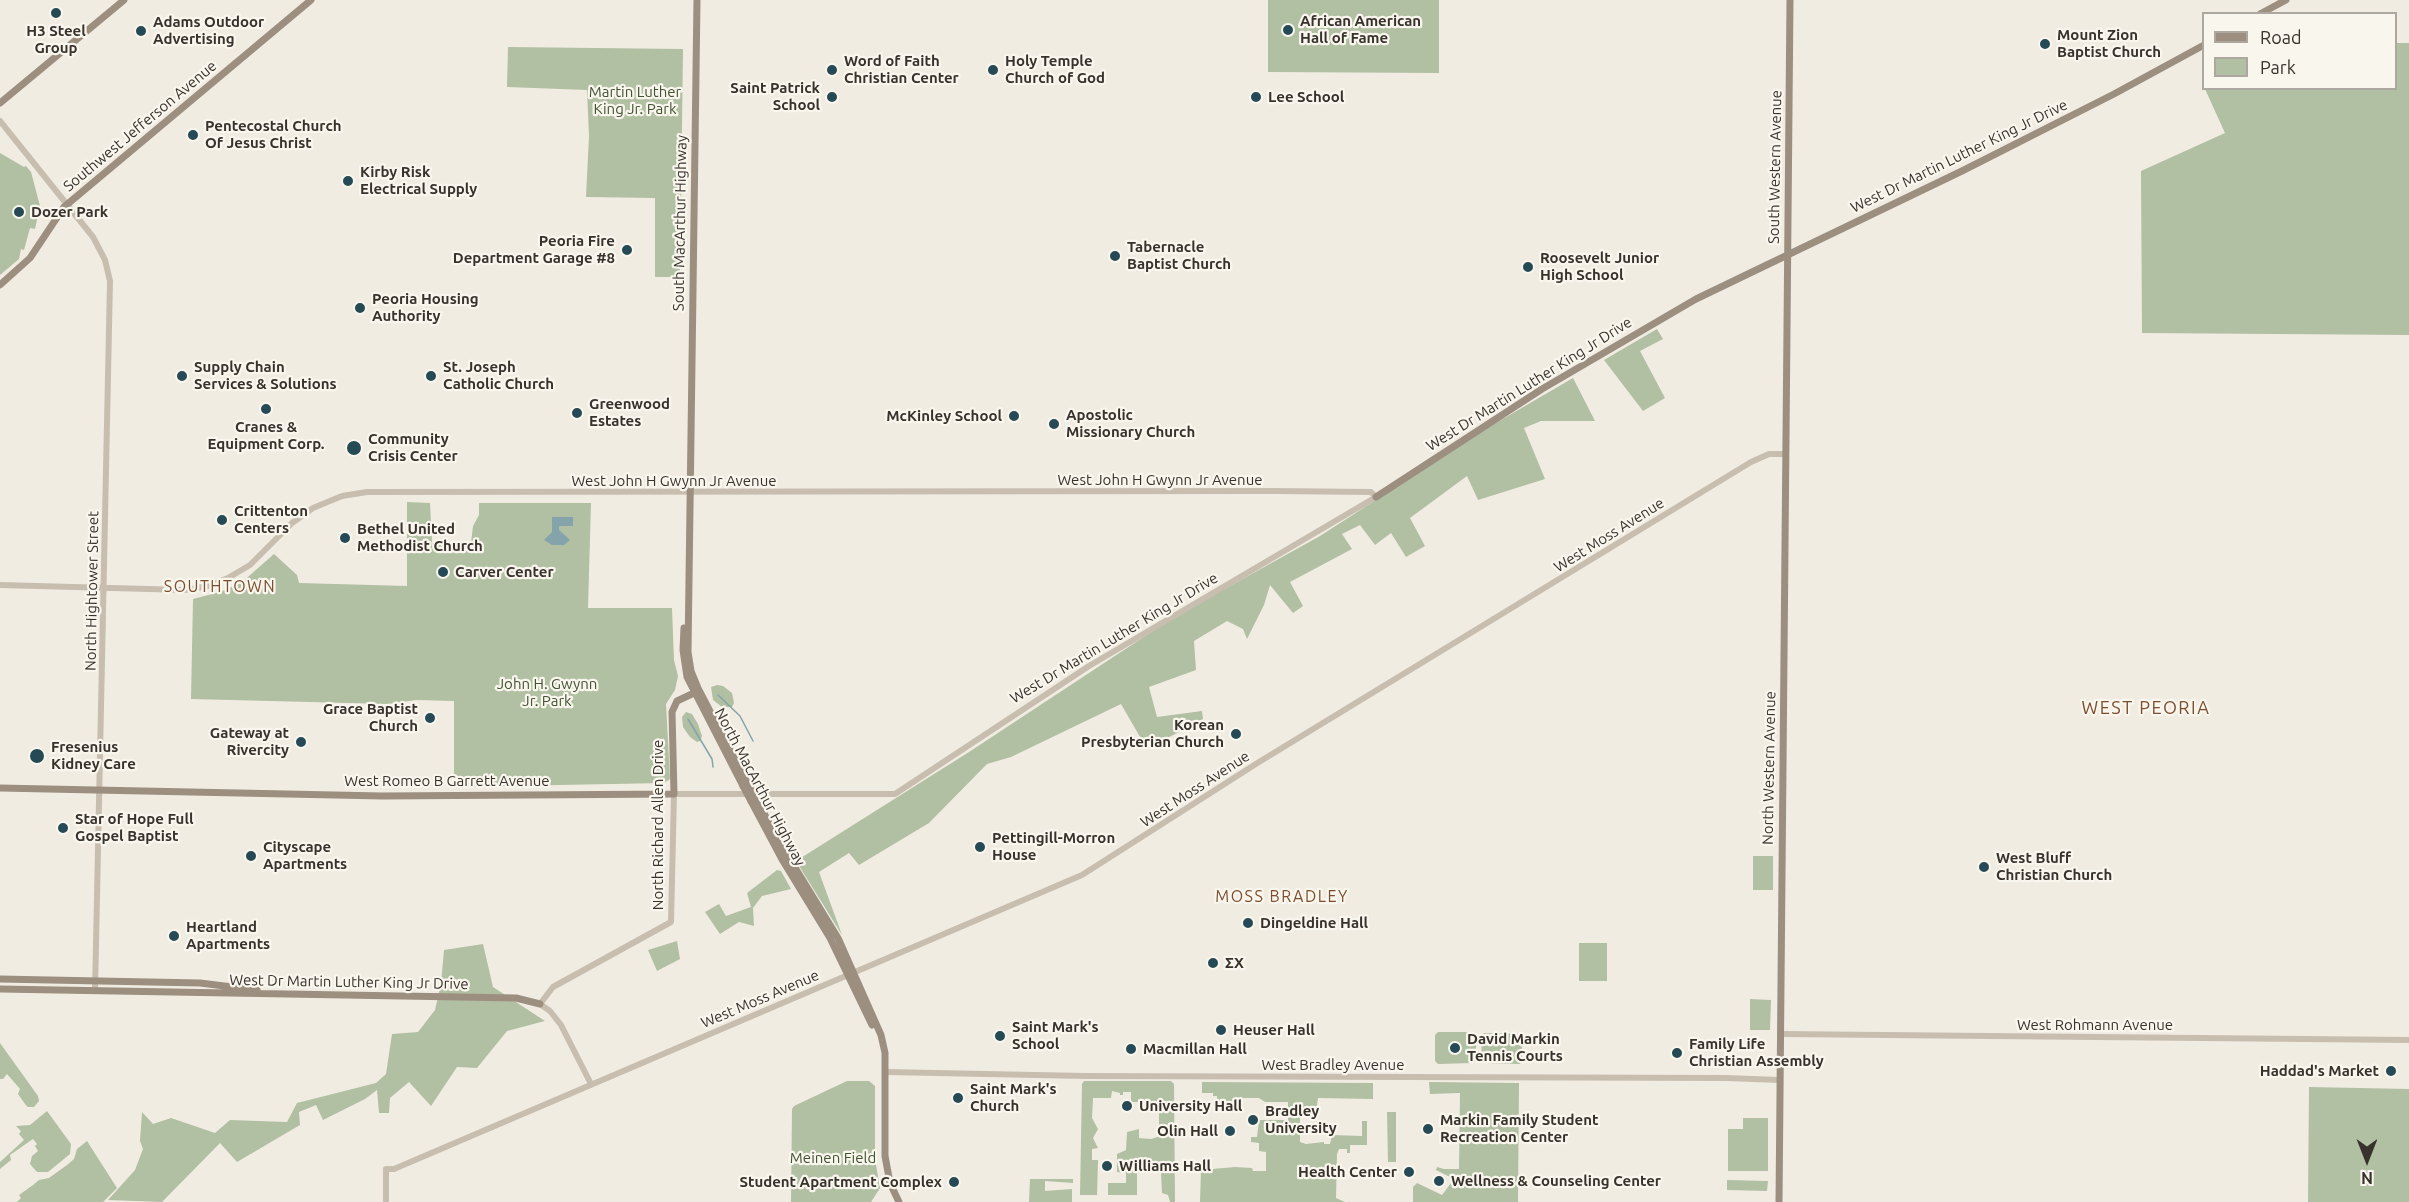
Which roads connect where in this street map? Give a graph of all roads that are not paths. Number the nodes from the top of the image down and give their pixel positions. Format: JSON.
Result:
{"nodes":[{"id":1,"x":124,"y":0,"type":"edge"},
{"id":2,"x":311,"y":0,"type":"edge"},
{"id":3,"x":697,"y":0,"type":"edge"},
{"id":4,"x":1790,"y":0,"type":"edge"},
{"id":5,"x":2286,"y":0,"type":"edge"},
{"id":6,"x":2264,"y":12,"type":"edge"},
{"id":7,"x":2202,"y":46,"type":"edge"},
{"id":8,"x":0,"y":103,"type":"edge"},
{"id":9,"x":0,"y":121,"type":"edge"},
{"id":10,"x":68,"y":203,"type":"junction"},
{"id":11,"x":1787,"y":255,"type":"junction"},
{"id":12,"x":0,"y":285,"type":"edge"},
{"id":13,"x":1786,"y":335,"type":"joint"},
{"id":14,"x":692,"y":338,"type":"joint"},
{"id":15,"x":1785,"y":454,"type":"junction"},
{"id":16,"x":688,"y":493,"type":"junction"},
{"id":17,"x":1376,"y":497,"type":"junction"},
{"id":18,"x":0,"y":585,"type":"edge"},
{"id":19,"x":104,"y":588,"type":"junction"},
{"id":20,"x":687,"y":602,"type":"junction"},
{"id":21,"x":689,"y":681,"type":"junction"},
{"id":22,"x":694,"y":693,"type":"junction"},
{"id":23,"x":682,"y":698,"type":"junction"},
{"id":24,"x":699,"y":703,"type":"junction"},
{"id":25,"x":746,"y":786,"type":"junction"},
{"id":26,"x":0,"y":788,"type":"edge"},
{"id":27,"x":99,"y":790,"type":"junction"},
{"id":28,"x":674,"y":794,"type":"junction"},
{"id":29,"x":895,"y":794,"type":"joint"},
{"id":30,"x":754,"y":801,"type":"junction"},
{"id":31,"x":855,"y":972,"type":"junction"},
{"id":32,"x":846,"y":975,"type":"junction"},
{"id":33,"x":0,"y":979,"type":"edge"},
{"id":34,"x":95,"y":980,"type":"junction"},
{"id":35,"x":0,"y":989,"type":"edge"},
{"id":36,"x":95,"y":992,"type":"junction"},
{"id":37,"x":284,"y":994,"type":"junction"},
{"id":38,"x":540,"y":1004,"type":"junction"},
{"id":39,"x":1780,"y":1034,"type":"junction"},
{"id":40,"x":2409,"y":1040,"type":"edge"},
{"id":41,"x":883,"y":1041,"type":"junction"},
{"id":42,"x":886,"y":1072,"type":"junction"},
{"id":43,"x":1780,"y":1080,"type":"junction"},
{"id":44,"x":591,"y":1084,"type":"junction"},
{"id":45,"x":386,"y":1202,"type":"edge"},
{"id":46,"x":899,"y":1202,"type":"edge"},
{"id":47,"x":1779,"y":1202,"type":"edge"}],
"edges":[{"from":1,"to":8,"type":"main road"},
{"from":2,"to":10,"type":"main road","name":"Southwest Jefferson Avenue"},
{"from":3,"to":14,"type":"main road","name":"South MacArthur Highway"},
{"from":4,"to":11,"type":"main road","name":"South Western Avenue"},
{"from":5,"to":6,"type":"main road"},
{"from":7,"to":11,"type":"main road","name":"West Dr Martin Luther King Jr Drive"},
{"from":9,"to":10,"type":"street","name":"North Hightower Street"},
{"from":10,"to":12,"type":"main road","name":"Southwest Jefferson Avenue"},
{"from":10,"to":19,"type":"street","name":"North Hightower Street"},
{"from":11,"to":13,"type":"main road","name":"South Western Avenue"},
{"from":11,"to":17,"type":"main road","name":"West Dr Martin Luther King Jr Drive"},
{"from":13,"to":15,"type":"main road","name":"North Western Avenue"},
{"from":14,"to":16,"type":"main road","name":"North MacArthur Highway"},
{"from":15,"to":31,"type":"street","name":"West Moss Avenue"},
{"from":15,"to":39,"type":"main road","name":"North Western Avenue"},
{"from":16,"to":17,"type":"street","name":"West John H Gwynn Jr Avenue"},
{"from":16,"to":19,"type":"street","name":"West John H Gwynn Jr Avenue"},
{"from":16,"to":20,"type":"main road","name":"North MacArthur Highway"},
{"from":17,"to":29,"type":"street","name":"West Dr Martin Luther King Jr Drive"},
{"from":18,"to":19,"type":"street","name":"West John H Gwynn Jr Avenue"},
{"from":19,"to":27,"type":"street","name":"North Hightower Street"},
{"from":20,"to":21,"type":"main road","name":"North MacArthur Highway"},
{"from":20,"to":25,"type":"main road","name":"North MacArthur Highway"},
{"from":21,"to":22,"type":"main road","name":"North MacArthur Highway"},
{"from":21,"to":23,"type":"main road"},
{"from":22,"to":23,"type":"main road"},
{"from":22,"to":24,"type":"main road","name":"North MacArthur Highway"},
{"from":23,"to":24,"type":"main road"},
{"from":23,"to":28,"type":"main road","name":"North Richard Allen Drive"},
{"from":24,"to":25,"type":"main road","name":"North MacArthur Highway"},
{"from":25,"to":30,"type":"main road","name":"North MacArthur Highway","bridge":true},
{"from":26,"to":27,"type":"main road","name":"West Romeo B Garrett Avenue"},
{"from":27,"to":28,"type":"main road","name":"West Romeo B Garrett Avenue"},
{"from":27,"to":34,"type":"street","name":"North Hightower Street"},
{"from":28,"to":29,"type":"street","name":"West Romeo B Garrett Avenue"},
{"from":28,"to":38,"type":"street","name":"North Richard Allen Drive"},
{"from":30,"to":31,"type":"main road","name":"North MacArthur Highway"},
{"from":30,"to":32,"type":"main road","name":"North MacArthur Highway"},
{"from":31,"to":32,"type":"street","name":"West Moss Avenue"},
{"from":31,"to":41,"type":"main road","name":"North MacArthur Highway"},
{"from":32,"to":41,"type":"main road","name":"North MacArthur Highway"},
{"from":32,"to":44,"type":"street","name":"West Moss Avenue"},
{"from":33,"to":34,"type":"main road"},
{"from":34,"to":36,"type":"street","name":"North Hightower Street"},
{"from":34,"to":37,"type":"main road"},
{"from":35,"to":36,"type":"main road","name":"West Dr Martin Luther King Jr Drive"},
{"from":36,"to":37,"type":"main road","name":"West Dr Martin Luther King Jr Drive"},
{"from":37,"to":38,"type":"main road","name":"West Dr Martin Luther King Jr Drive"},
{"from":38,"to":44,"type":"street"},
{"from":39,"to":40,"type":"street","name":"West Rohmann Avenue"},
{"from":39,"to":43,"type":"main road","name":"North Western Avenue"},
{"from":41,"to":42,"type":"main road"},
{"from":42,"to":43,"type":"street","name":"West Bradley Avenue"},
{"from":42,"to":46,"type":"main road"},
{"from":43,"to":47,"type":"main road","name":"North Western Avenue"},
{"from":44,"to":45,"type":"street","name":"West Moss Avenue"}]}
